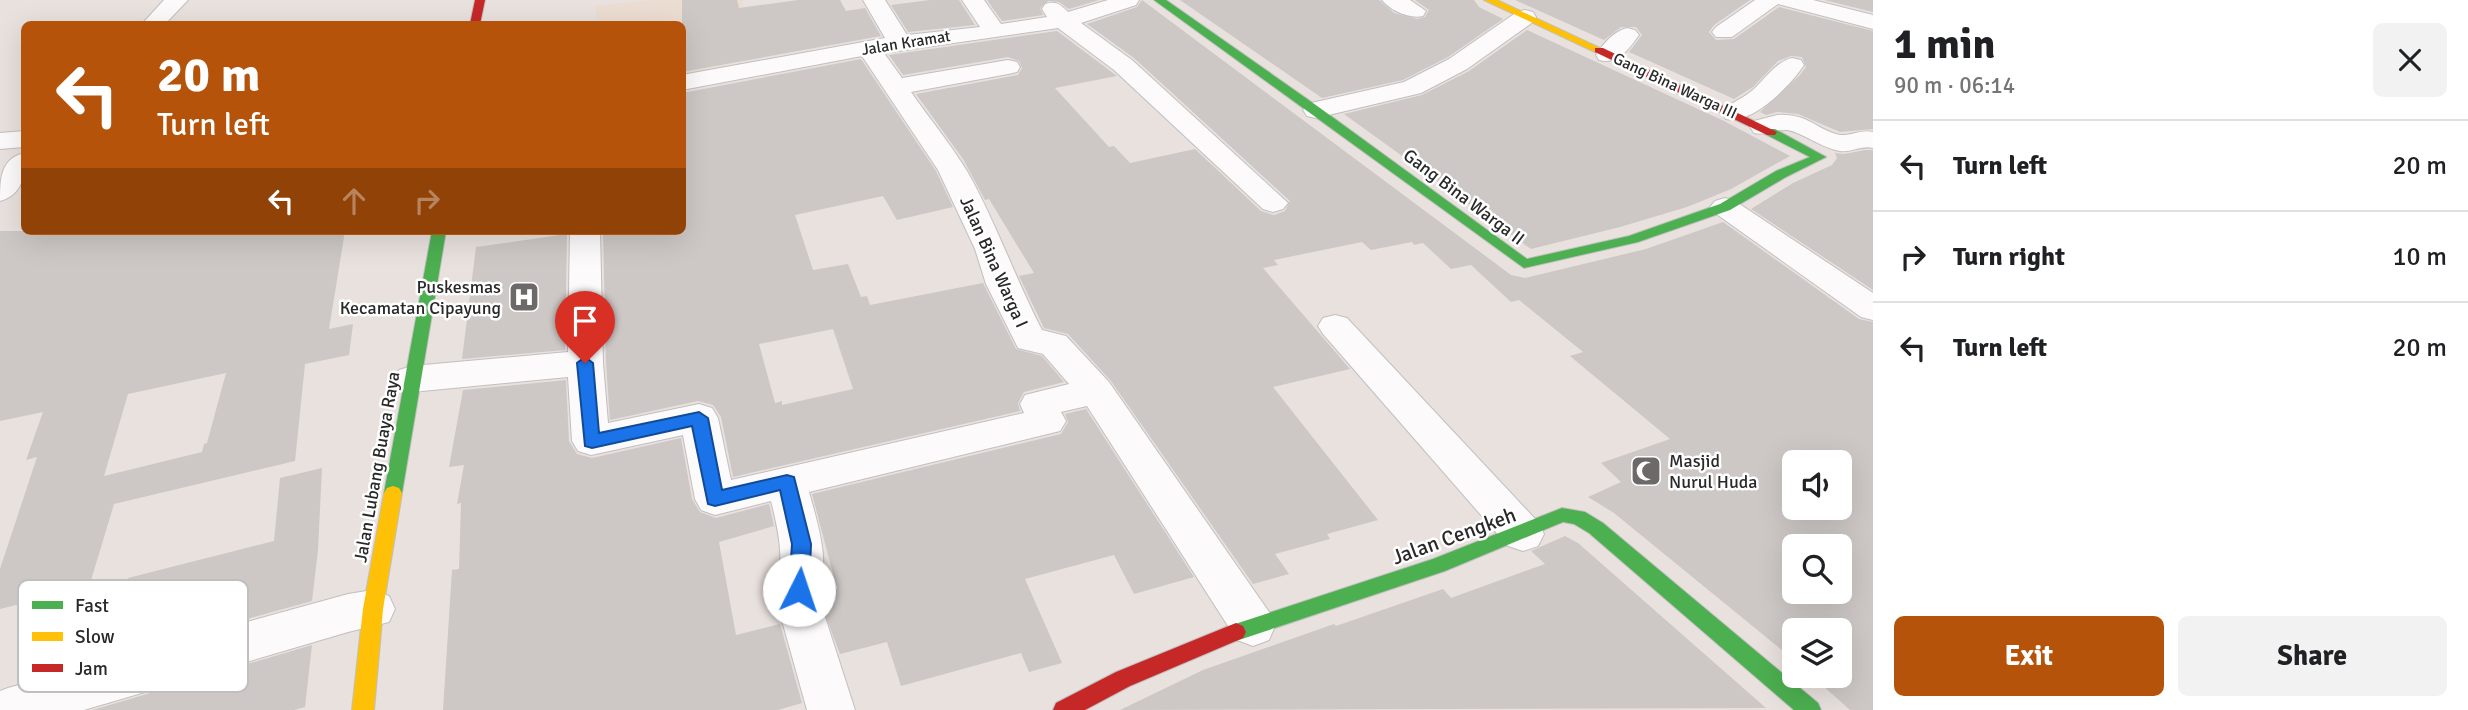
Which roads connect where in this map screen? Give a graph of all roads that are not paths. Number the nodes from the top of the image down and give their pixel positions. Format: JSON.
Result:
{"nodes":[{"id":1,"x":177,"y":0,"type":"edge"},
{"id":2,"x":481,"y":0,"type":"edge"},
{"id":3,"x":874,"y":0,"type":"edge"},
{"id":4,"x":973,"y":0,"type":"edge"},
{"id":5,"x":1128,"y":0,"type":"edge"},
{"id":6,"x":1159,"y":0,"type":"edge"},
{"id":7,"x":1393,"y":0,"type":"edge"},
{"id":8,"x":1489,"y":0,"type":"edge"},
{"id":9,"x":1770,"y":0,"type":"edge"},
{"id":10,"x":1787,"y":0,"type":"edge"},
{"id":11,"x":1054,"y":9,"type":"edge"},
{"id":12,"x":1415,"y":11,"type":"dead end"},
{"id":13,"x":1525,"y":16,"type":"junction"},
{"id":14,"x":156,"y":21,"type":"edge"},
{"id":15,"x":476,"y":21,"type":"edge"},
{"id":16,"x":1873,"y":22,"type":"edge"},
{"id":17,"x":994,"y":30,"type":"junction"},
{"id":18,"x":1724,"y":32,"type":"dead end"},
{"id":19,"x":1627,"y":35,"type":"dead end"},
{"id":20,"x":900,"y":43,"type":"junction"},
{"id":21,"x":869,"y":48,"type":"junction"},
{"id":22,"x":1608,"y":55,"type":"junction"},
{"id":23,"x":1792,"y":65,"type":"dead end"},
{"id":24,"x":1009,"y":67,"type":"dead end"},
{"id":25,"x":686,"y":82,"type":"edge"},
{"id":26,"x":895,"y":87,"type":"junction"},
{"id":27,"x":1316,"y":110,"type":"junction"},
{"id":28,"x":1735,"y":113,"type":"junction"},
{"id":29,"x":1763,"y":127,"type":"junction"},
{"id":30,"x":21,"y":139,"type":"edge"},
{"id":31,"x":1873,"y":140,"type":"edge"},
{"id":32,"x":0,"y":141,"type":"edge"},
{"id":33,"x":21,"y":164,"type":"edge"},
{"id":34,"x":1781,"y":174,"type":"joint"},
{"id":35,"x":0,"y":192,"type":"edge"},
{"id":36,"x":1273,"y":203,"type":"dead end"},
{"id":37,"x":1725,"y":207,"type":"junction"},
{"id":38,"x":438,"y":235,"type":"edge"},
{"id":39,"x":585,"y":235,"type":"edge"},
{"id":40,"x":1873,"y":309,"type":"edge"},
{"id":41,"x":1335,"y":326,"type":"dead end"},
{"id":42,"x":585,"y":363,"type":"junction"},
{"id":43,"x":412,"y":379,"type":"junction"},
{"id":44,"x":1096,"y":391,"type":"junction"},
{"id":45,"x":787,"y":482,"type":"junction"},
{"id":46,"x":1523,"y":534,"type":"junction"},
{"id":47,"x":373,"y":609,"type":"junction"},
{"id":48,"x":1253,"y":626,"type":"junction"},
{"id":49,"x":248,"y":642,"type":"edge"},
{"id":50,"x":71,"y":692,"type":"edge"},
{"id":51,"x":8,"y":710,"type":"edge"},
{"id":52,"x":363,"y":710,"type":"edge"},
{"id":53,"x":831,"y":710,"type":"edge"},
{"id":54,"x":1064,"y":710,"type":"edge"},
{"id":55,"x":1810,"y":710,"type":"edge"}],
"edges":[{"from":1,"to":14,"type":"street"},
{"from":2,"to":15,"type":"street"},
{"from":3,"to":20,"type":"street"},
{"from":4,"to":17,"type":"street"},
{"from":5,"to":11,"type":"street","name":"Jalan Kramat"},
{"from":6,"to":27,"type":"street","name":"Gang Bina Warga II"},
{"from":7,"to":12,"type":"street"},
{"from":8,"to":13,"type":"street","name":"Gang Bina Warga III"},
{"from":9,"to":18,"type":"street"},
{"from":10,"to":16,"type":"street"},
{"from":11,"to":17,"type":"street","name":"Jalan Kramat"},
{"from":11,"to":36,"type":"street"},
{"from":13,"to":22,"type":"street","name":"Gang Bina Warga III"},
{"from":13,"to":27,"type":"street"},
{"from":17,"to":20,"type":"street","name":"Jalan Kramat"},
{"from":19,"to":22,"type":"street"},
{"from":20,"to":21,"type":"street","name":"Jalan Kramat"},
{"from":21,"to":25,"type":"street","name":"Jalan Kramat"},
{"from":21,"to":26,"type":"street","name":"Jalan Bina Warga I"},
{"from":22,"to":28,"type":"street","name":"Gang Bina Warga III"},
{"from":23,"to":28,"type":"street"},
{"from":24,"to":26,"type":"street"},
{"from":26,"to":44,"type":"street","name":"Jalan Bina Warga I"},
{"from":27,"to":37,"type":"street","name":"Gang Bina Warga II"},
{"from":28,"to":29,"type":"street","name":"Gang Bina Warga III"},
{"from":29,"to":31,"type":"street"},
{"from":29,"to":34,"type":"street","name":"Gang Bina Warga III"},
{"from":30,"to":32,"type":"street"},
{"from":33,"to":35,"type":"street"},
{"from":34,"to":37,"type":"street","name":"Gang Bina Warga II"},
{"from":37,"to":40,"type":"street"},
{"from":38,"to":43,"type":"street","name":"Jalan Lubang Buaya Raya"},
{"from":39,"to":42,"type":"street"},
{"from":41,"to":46,"type":"street"},
{"from":42,"to":43,"type":"street"},
{"from":42,"to":45,"type":"street"},
{"from":43,"to":47,"type":"street","name":"Jalan Lubang Buaya Raya"},
{"from":44,"to":45,"type":"street"},
{"from":44,"to":48,"type":"street","name":"Jalan Bina Warga I"},
{"from":45,"to":53,"type":"street"},
{"from":46,"to":48,"type":"street","name":"Jalan Cengkeh"},
{"from":46,"to":55,"type":"street","name":"Jalan Cengkeh"},
{"from":47,"to":49,"type":"street"},
{"from":47,"to":52,"type":"street","name":"Jalan Lubang Buaya Raya"},
{"from":48,"to":54,"type":"street","name":"Jalan Cengkeh"},
{"from":50,"to":51,"type":"street"}]}
